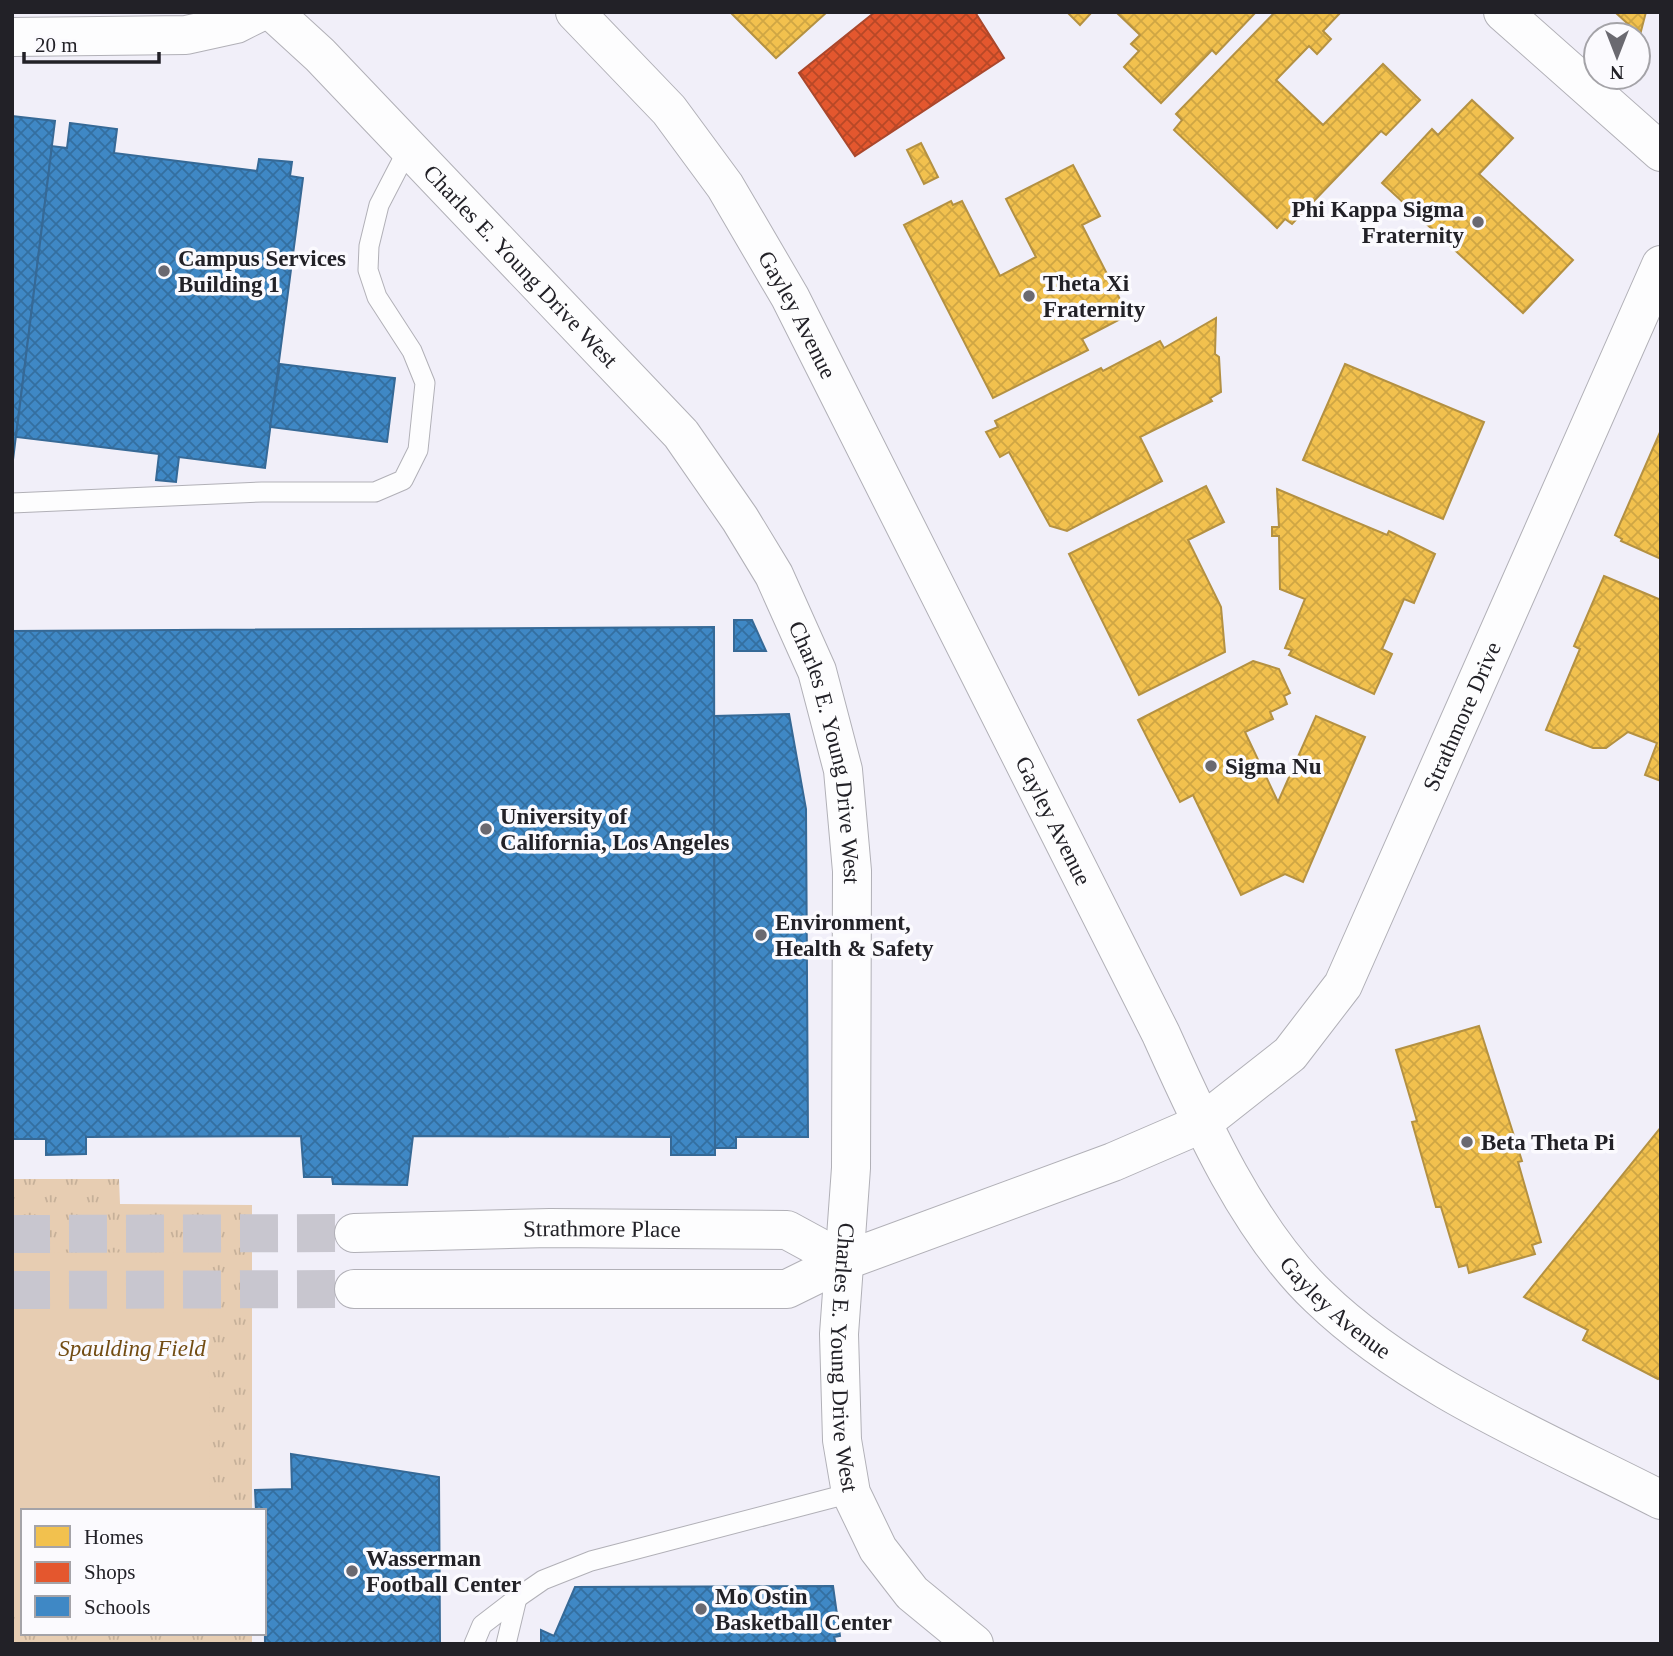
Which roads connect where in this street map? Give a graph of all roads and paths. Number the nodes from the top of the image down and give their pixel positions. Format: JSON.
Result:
{"nodes":[{"id":1,"x":260,"y":12,"type":"edge"},
{"id":2,"x":274,"y":12,"type":"edge"},
{"id":3,"x":575,"y":12,"type":"edge"},
{"id":4,"x":1503,"y":12,"type":"edge"},
{"id":5,"x":12,"y":37,"type":"edge"},
{"id":6,"x":408,"y":149,"type":"junction"},
{"id":7,"x":1661,"y":152,"type":"edge"},
{"id":8,"x":1661,"y":265,"type":"edge"},
{"id":9,"x":12,"y":503,"type":"edge"},
{"id":10,"x":1201,"y":1124,"type":"junction"},
{"id":11,"x":354,"y":1233,"type":"tunnel mouth"},
{"id":12,"x":844,"y":1261,"type":"junction"},
{"id":13,"x":354,"y":1289,"type":"tunnel mouth"},
{"id":14,"x":851,"y":1493,"type":"junction"},
{"id":15,"x":1661,"y":1500,"type":"edge"},
{"id":16,"x":517,"y":1598,"type":"junction"},
{"id":17,"x":474,"y":1644,"type":"edge"},
{"id":18,"x":506,"y":1644,"type":"edge"},
{"id":19,"x":974,"y":1644,"type":"edge"}],
"edges":[{"from":1,"to":5,"type":"street"},
{"from":2,"to":6,"type":"street","name":"Charles E. Young Drive West"},
{"from":3,"to":10,"type":"street","name":"Gayley Avenue"},
{"from":4,"to":7,"type":"street"},
{"from":6,"to":9,"type":"lane"},
{"from":6,"to":12,"type":"street","name":"Charles E. Young Drive West"},
{"from":8,"to":10,"type":"street","name":"Strathmore Drive"},
{"from":10,"to":12,"type":"street"},
{"from":10,"to":15,"type":"street","name":"Gayley Avenue"},
{"from":11,"to":12,"type":"street","name":"Strathmore Place"},
{"from":12,"to":13,"type":"street"},
{"from":12,"to":14,"type":"street","name":"Charles E. Young Drive West"},
{"from":14,"to":16,"type":"lane"},
{"from":14,"to":19,"type":"street","name":"Charles E. Young Drive West"},
{"from":16,"to":17,"type":"lane"},
{"from":16,"to":18,"type":"lane"}]}
